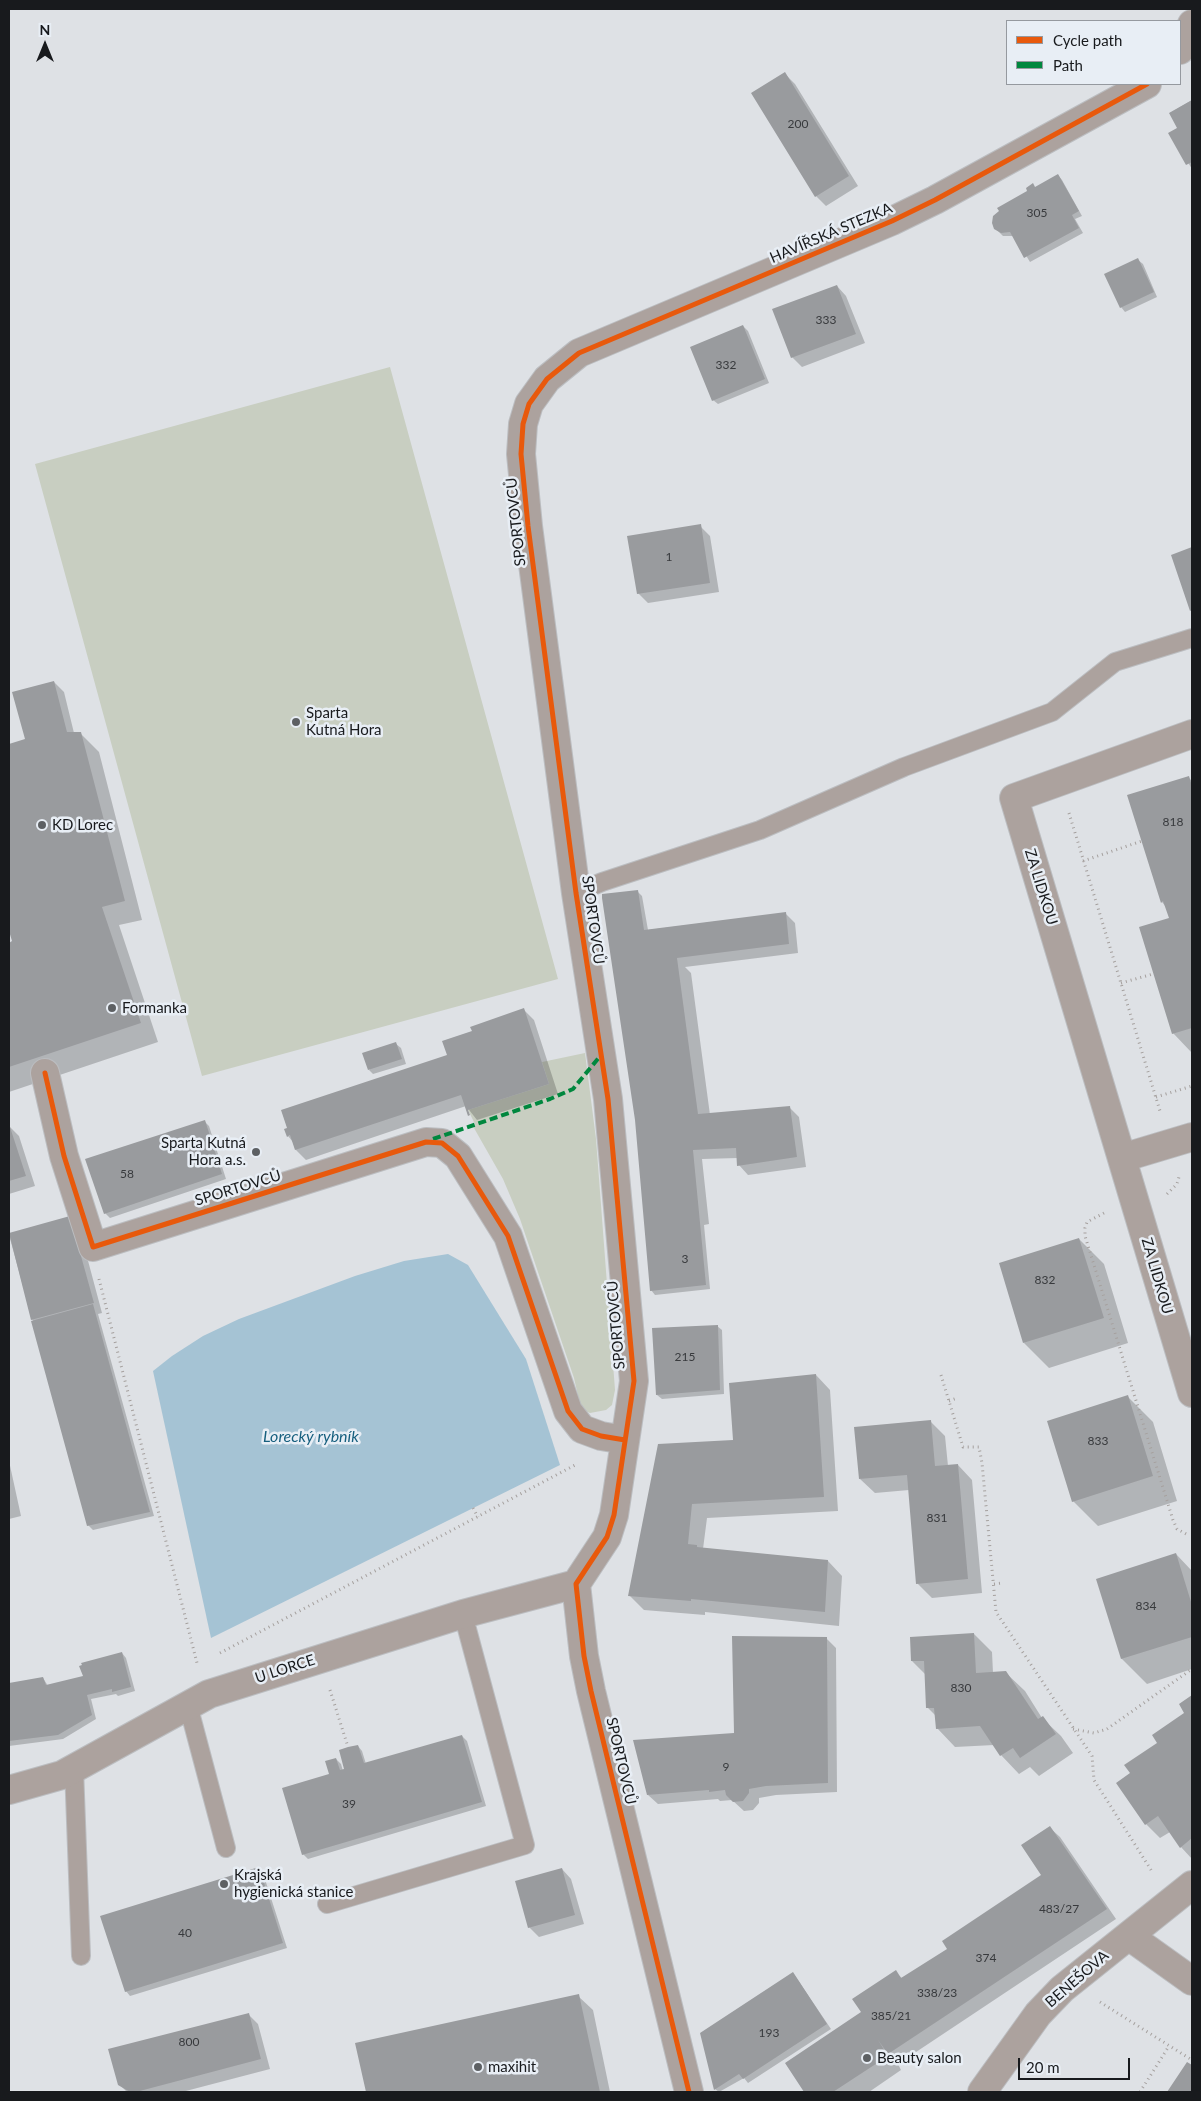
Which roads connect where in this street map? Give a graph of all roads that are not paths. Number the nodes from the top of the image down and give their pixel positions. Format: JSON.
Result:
{"nodes":[{"id":1,"x":1192,"y":24,"type":"edge"},
{"id":2,"x":1181,"y":48,"type":"edge"},
{"id":3,"x":1145,"y":85,"type":"edge"},
{"id":4,"x":528,"y":404,"type":"joint"},
{"id":5,"x":1192,"y":638,"type":"edge"},
{"id":6,"x":1192,"y":734,"type":"edge"},
{"id":7,"x":576,"y":893,"type":"junction"},
{"id":8,"x":46,"y":1073,"type":"dead end"},
{"id":9,"x":1181,"y":1140,"type":"edge"},
{"id":10,"x":1122,"y":1158,"type":"junction"},
{"id":11,"x":1192,"y":1393,"type":"edge"},
{"id":12,"x":613,"y":1438,"type":"junction"},
{"id":13,"x":576,"y":1584,"type":"junction"},
{"id":14,"x":463,"y":1614,"type":"junction"},
{"id":15,"x":188,"y":1704,"type":"junction"},
{"id":16,"x":74,"y":1768,"type":"junction"},
{"id":17,"x":9,"y":1790,"type":"edge"},
{"id":18,"x":226,"y":1848,"type":"dead end"},
{"id":19,"x":1192,"y":1885,"type":"edge"},
{"id":20,"x":327,"y":1904,"type":"dead end"},
{"id":21,"x":1129,"y":1936,"type":"junction"},
{"id":22,"x":81,"y":1956,"type":"dead end"},
{"id":23,"x":1192,"y":1981,"type":"edge"},
{"id":24,"x":689,"y":2092,"type":"edge"},
{"id":25,"x":982,"y":2092,"type":"edge"}],
"edges":[{"from":1,"to":2,"type":"street"},
{"from":3,"to":4,"type":"street","name":"HAVÍŘSKÁ STEZKA"},
{"from":4,"to":7,"type":"street","name":"SPORTOVCŮ"},
{"from":5,"to":7,"type":"lane"},
{"from":6,"to":10,"type":"street","name":"ZA LIDKOU"},
{"from":7,"to":12,"type":"street","name":"SPORTOVCŮ"},
{"from":8,"to":12,"type":"street","name":"SPORTOVCŮ"},
{"from":9,"to":10,"type":"street"},
{"from":10,"to":11,"type":"street","name":"ZA LIDKOU"},
{"from":12,"to":13,"type":"street","name":"SPORTOVCŮ"},
{"from":13,"to":14,"type":"street","name":"U LORCE"},
{"from":13,"to":24,"type":"street","name":"SPORTOVCŮ"},
{"from":14,"to":15,"type":"street","name":"U LORCE"},
{"from":14,"to":20,"type":"lane"},
{"from":15,"to":16,"type":"street","name":"U LORCE"},
{"from":15,"to":18,"type":"lane"},
{"from":16,"to":17,"type":"street","name":"U LORCE"},
{"from":16,"to":22,"type":"lane"},
{"from":19,"to":21,"type":"street","name":"BENEŠOVA"},
{"from":21,"to":23,"type":"street"},
{"from":21,"to":25,"type":"street","name":"BENEŠOVA"}]}
